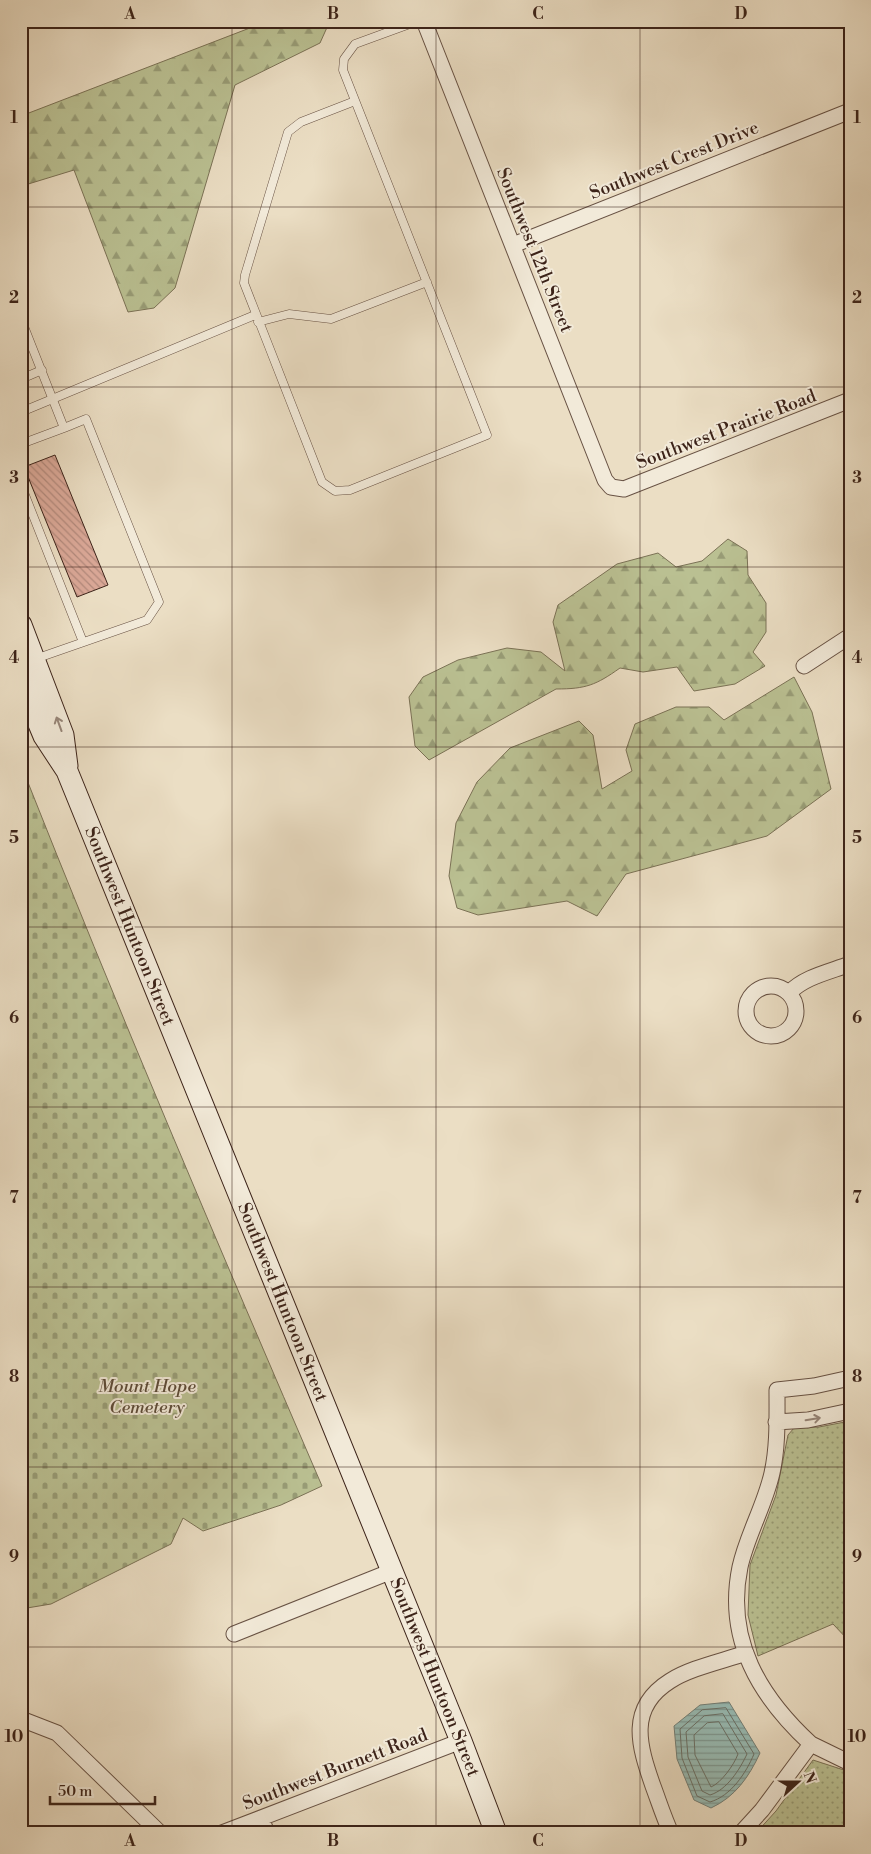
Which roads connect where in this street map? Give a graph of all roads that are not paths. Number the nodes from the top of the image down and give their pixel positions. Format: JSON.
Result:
{"nodes":[{"id":1,"x":418,"y":21,"type":"edge"},
{"id":2,"x":424,"y":21,"type":"edge"},
{"id":3,"x":355,"y":100,"type":"junction"},
{"id":4,"x":850,"y":111,"type":"edge"},
{"id":5,"x":513,"y":245,"type":"junction"},
{"id":6,"x":427,"y":282,"type":"junction"},
{"id":7,"x":257,"y":318,"type":"junction"},
{"id":8,"x":21,"y":319,"type":"edge"},
{"id":9,"x":42,"y":370,"type":"junction"},
{"id":10,"x":21,"y":379,"type":"edge"},
{"id":11,"x":53,"y":398,"type":"junction"},
{"id":12,"x":850,"y":400,"type":"edge"},
{"id":13,"x":21,"y":412,"type":"edge"},
{"id":14,"x":64,"y":428,"type":"junction"},
{"id":15,"x":21,"y":444,"type":"edge"},
{"id":16,"x":21,"y":485,"type":"edge"},
{"id":17,"x":615,"y":488,"type":"joint"},
{"id":18,"x":21,"y":624,"type":"edge"},
{"id":19,"x":850,"y":636,"type":"edge"},
{"id":20,"x":83,"y":642,"type":"junction"},
{"id":21,"x":35,"y":659,"type":"junction"},
{"id":22,"x":804,"y":666,"type":"dead end"},
{"id":23,"x":21,"y":681,"type":"edge"},
{"id":24,"x":68,"y":771,"type":"junction"},
{"id":25,"x":850,"y":964,"type":"edge"},
{"id":26,"x":789,"y":993,"type":"dead end"},
{"id":27,"x":850,"y":1378,"type":"edge"},
{"id":28,"x":850,"y":1411,"type":"edge"},
{"id":29,"x":776,"y":1422,"type":"junction"},
{"id":30,"x":392,"y":1571,"type":"junction"},
{"id":31,"x":234,"y":1634,"type":"dead end"},
{"id":32,"x":746,"y":1653,"type":"junction"},
{"id":33,"x":21,"y":1719,"type":"edge"},
{"id":34,"x":462,"y":1741,"type":"junction"},
{"id":35,"x":811,"y":1744,"type":"junction"},
{"id":36,"x":850,"y":1763,"type":"edge"},
{"id":37,"x":261,"y":1818,"type":"junction"},
{"id":38,"x":160,"y":1833,"type":"edge"},
{"id":39,"x":222,"y":1833,"type":"edge"},
{"id":40,"x":267,"y":1833,"type":"edge"},
{"id":41,"x":496,"y":1833,"type":"edge"},
{"id":42,"x":671,"y":1833,"type":"edge"},
{"id":43,"x":740,"y":1833,"type":"edge"}],
"edges":[{"from":1,"to":3,"type":"lane"},
{"from":2,"to":5,"type":"street","name":"Southwest 12th Street"},
{"from":3,"to":6,"type":"lane"},
{"from":3,"to":7,"type":"lane"},
{"from":4,"to":5,"type":"street","name":"Southwest Crest Drive"},
{"from":5,"to":17,"type":"street","name":"Southwest 12th Street"},
{"from":6,"to":7,"type":"lane"},
{"from":6,"to":7,"type":"lane"},
{"from":7,"to":11,"type":"lane"},
{"from":8,"to":9,"type":"lane"},
{"from":9,"to":10,"type":"lane"},
{"from":9,"to":11,"type":"lane"},
{"from":11,"to":13,"type":"lane"},
{"from":11,"to":14,"type":"lane"},
{"from":12,"to":17,"type":"street","name":"Southwest Prairie Road"},
{"from":14,"to":15,"type":"lane"},
{"from":14,"to":20,"type":"lane"},
{"from":16,"to":20,"type":"lane"},
{"from":18,"to":21,"type":"main road","name":"Southwest Huntoon Street"},
{"from":19,"to":22,"type":"street"},
{"from":20,"to":21,"type":"lane"},
{"from":24,"to":21,"type":"main road","name":"Southwest Huntoon Street","one_way":true},
{"from":23,"to":24,"type":"main road","name":"Southwest Huntoon Street"},
{"from":24,"to":30,"type":"main road","name":"Southwest Huntoon Street"},
{"from":25,"to":26,"type":"street"},
{"from":27,"to":29,"type":"street"},
{"from":29,"to":28,"type":"street","one_way":true},
{"from":29,"to":32,"type":"street"},
{"from":30,"to":31,"type":"street"},
{"from":30,"to":34,"type":"main road","name":"Southwest Huntoon Street"},
{"from":32,"to":35,"type":"street"},
{"from":32,"to":42,"type":"street"},
{"from":33,"to":38,"type":"street"},
{"from":34,"to":37,"type":"street","name":"Southwest Burnett Road"},
{"from":34,"to":41,"type":"main road","name":"Southwest Huntoon Street"},
{"from":35,"to":36,"type":"street"},
{"from":35,"to":43,"type":"street"},
{"from":37,"to":39,"type":"street","name":"Southwest Burnett Road"},
{"from":37,"to":40,"type":"street"}]}
